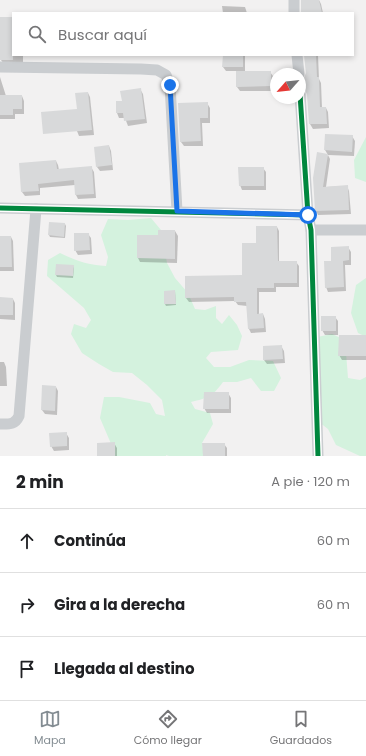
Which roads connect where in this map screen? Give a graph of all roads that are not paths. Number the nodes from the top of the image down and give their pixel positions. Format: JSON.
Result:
{"nodes":[{"id":1,"x":294,"y":0,"type":"edge"},
{"id":2,"x":294,"y":12,"type":"edge"},
{"id":3,"x":297,"y":56,"type":"edge"},
{"id":4,"x":0,"y":67,"type":"edge"},
{"id":5,"x":298,"y":68,"type":"edge"},
{"id":6,"x":301,"y":104,"type":"edge"},
{"id":7,"x":0,"y":208,"type":"edge"},
{"id":8,"x":36,"y":209,"type":"junction"},
{"id":9,"x":177,"y":211,"type":"junction"},
{"id":10,"x":308,"y":215,"type":"junction"},
{"id":11,"x":311,"y":230,"type":"junction"},
{"id":12,"x":366,"y":230,"type":"edge"},
{"id":13,"x":0,"y":424,"type":"edge"},
{"id":14,"x":318,"y":456,"type":"edge"}],
"edges":[{"from":1,"to":2,"type":"street"},
{"from":3,"to":5,"type":"street"},
{"from":4,"to":9,"type":"street"},
{"from":6,"to":10,"type":"street"},
{"from":7,"to":8,"type":"street"},
{"from":8,"to":9,"type":"street"},
{"from":8,"to":13,"type":"street"},
{"from":9,"to":10,"type":"street"},
{"from":10,"to":11,"type":"street"},
{"from":11,"to":12,"type":"street"},
{"from":11,"to":14,"type":"street"}]}
